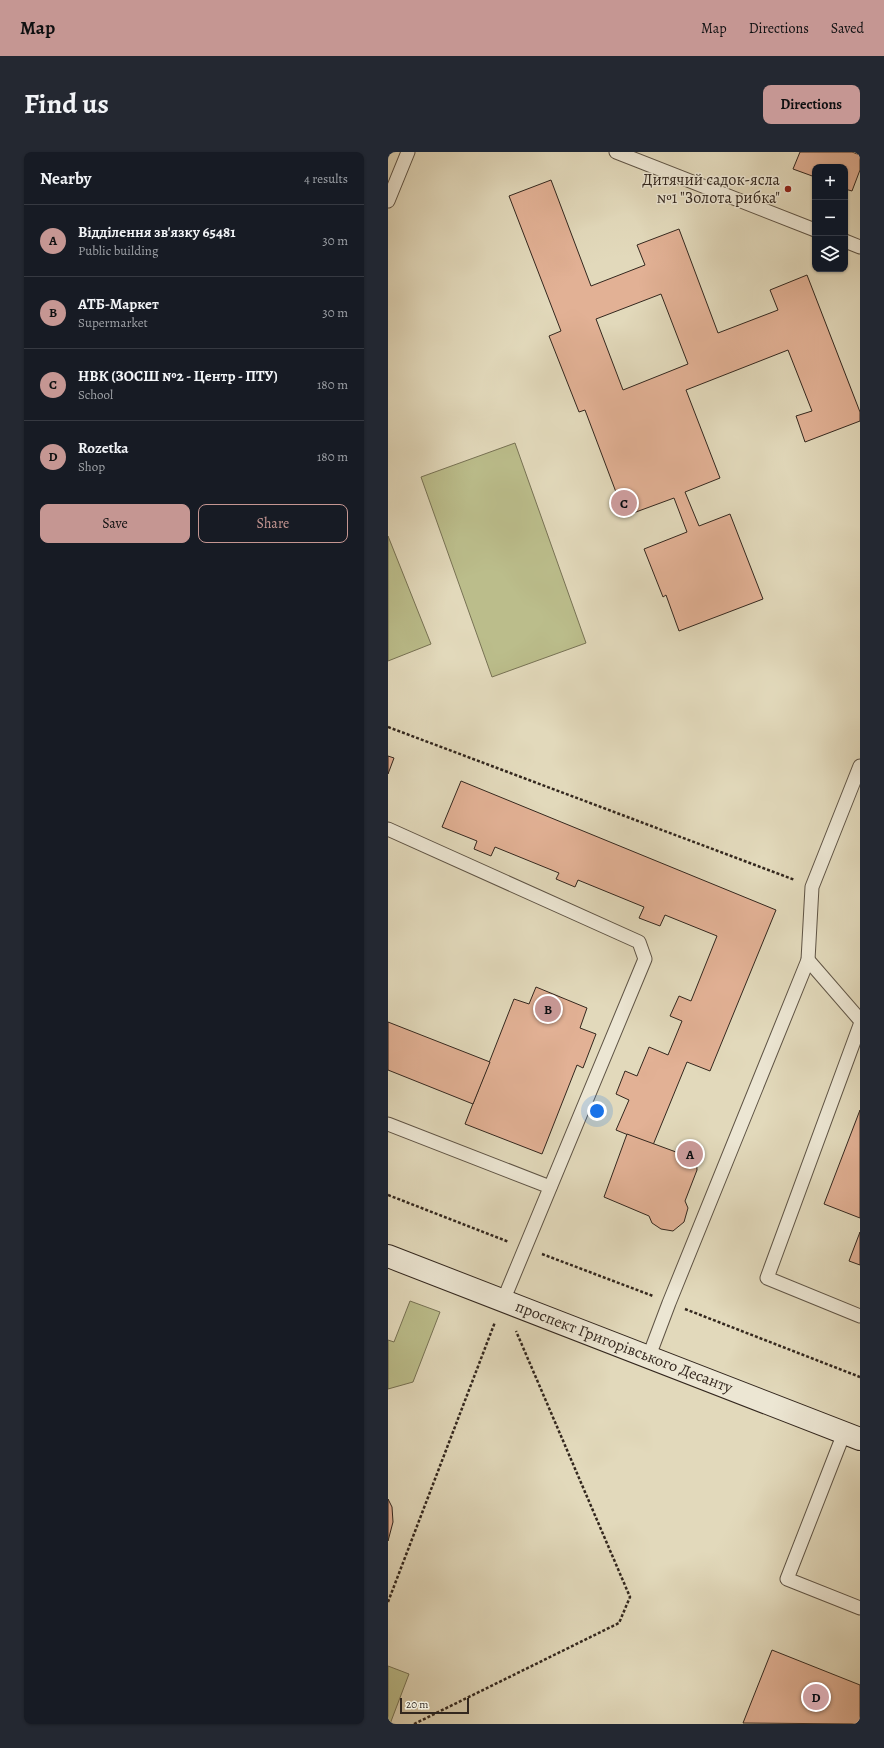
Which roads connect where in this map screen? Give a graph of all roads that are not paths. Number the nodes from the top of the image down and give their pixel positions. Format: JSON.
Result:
{"nodes":[{"id":1,"x":408,"y":152,"type":"edge"},
{"id":2,"x":616,"y":152,"type":"edge"},
{"id":3,"x":388,"y":201,"type":"edge"},
{"id":4,"x":812,"y":229,"type":"edge"},
{"id":5,"x":848,"y":242,"type":"edge"},
{"id":6,"x":860,"y":247,"type":"edge"},
{"id":7,"x":860,"y":766,"type":"edge"},
{"id":8,"x":388,"y":829,"type":"edge"},
{"id":9,"x":808,"y":960,"type":"junction"},
{"id":10,"x":860,"y":1020,"type":"edge"},
{"id":11,"x":860,"y":1025,"type":"edge"},
{"id":12,"x":388,"y":1124,"type":"edge"},
{"id":13,"x":550,"y":1187,"type":"junction"},
{"id":14,"x":388,"y":1256,"type":"edge"},
{"id":15,"x":503,"y":1301,"type":"junction"},
{"id":16,"x":860,"y":1316,"type":"edge"},
{"id":17,"x":649,"y":1356,"type":"junction"},
{"id":18,"x":852,"y":1436,"type":"edge"},
{"id":19,"x":860,"y":1608,"type":"edge"}],
"edges":[{"from":1,"to":3,"type":"lane"},
{"from":2,"to":4,"type":"lane"},
{"from":5,"to":6,"type":"lane"},
{"from":7,"to":9,"type":"lane"},
{"from":8,"to":13,"type":"lane"},
{"from":9,"to":10,"type":"lane"},
{"from":9,"to":17,"type":"lane"},
{"from":11,"to":16,"type":"lane"},
{"from":12,"to":13,"type":"lane"},
{"from":13,"to":15,"type":"lane"},
{"from":14,"to":15,"type":"street","name":"проспект Григорівського Десанту"},
{"from":15,"to":17,"type":"street","name":"проспект Григорівського Десанту"},
{"from":17,"to":18,"type":"street","name":"проспект Григорівського Десанту"},
{"from":18,"to":19,"type":"lane"}]}
